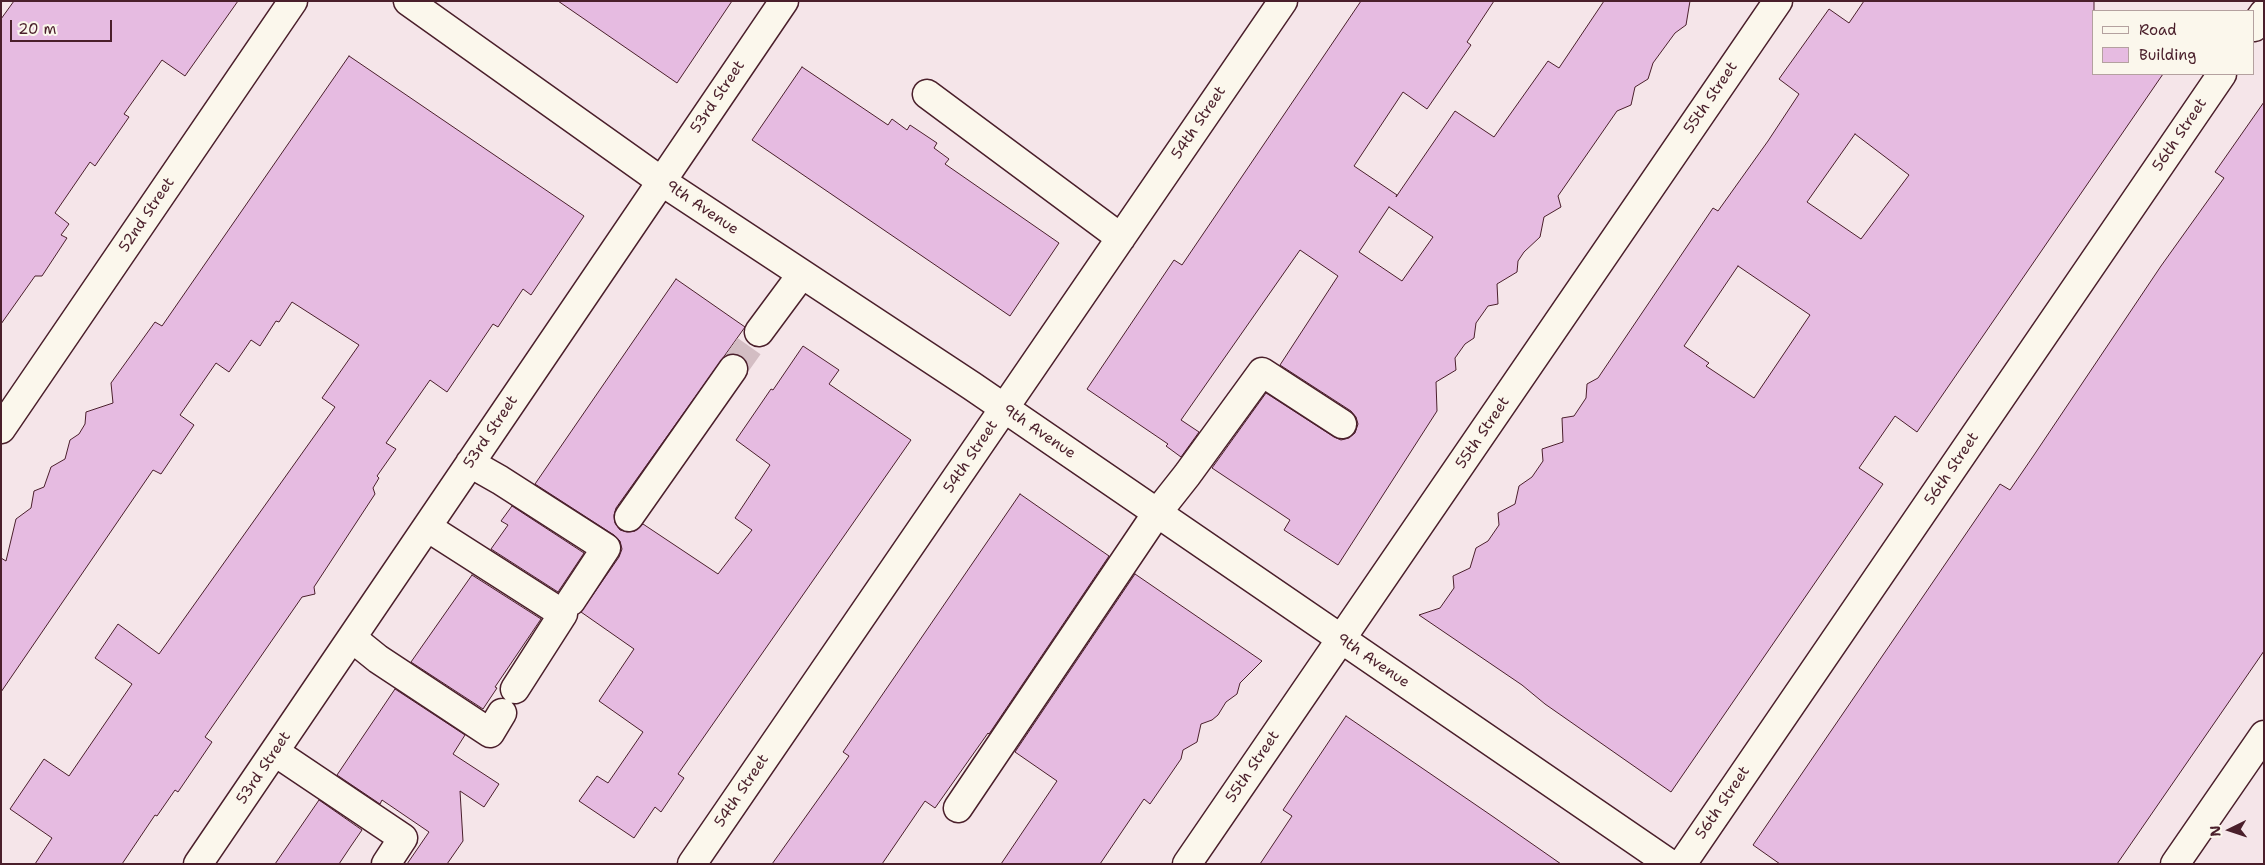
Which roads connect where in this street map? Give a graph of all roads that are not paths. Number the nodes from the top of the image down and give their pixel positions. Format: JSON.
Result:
{"nodes":[{"id":1,"x":293,"y":1,"type":"edge"},
{"id":2,"x":408,"y":1,"type":"edge"},
{"id":3,"x":784,"y":1,"type":"edge"},
{"id":4,"x":1283,"y":1,"type":"edge"},
{"id":5,"x":1778,"y":1,"type":"edge"},
{"id":6,"x":2264,"y":13,"type":"edge"},
{"id":7,"x":2255,"y":26,"type":"edge"},
{"id":8,"x":2221,"y":75,"type":"edge"},
{"id":9,"x":927,"y":94,"type":"dead end"},
{"id":10,"x":661,"y":181,"type":"junction"},
{"id":11,"x":1121,"y":238,"type":"junction"},
{"id":12,"x":802,"y":274,"type":"junction"},
{"id":13,"x":760,"y":332,"type":"tunnel mouth"},
{"id":14,"x":734,"y":369,"type":"tunnel mouth"},
{"id":15,"x":1004,"y":408,"type":"junction"},
{"id":16,"x":1342,"y":424,"type":"dead end"},
{"id":17,"x":1,"y":429,"type":"edge"},
{"id":18,"x":470,"y":463,"type":"junction"},
{"id":19,"x":1157,"y":513,"type":"junction"},
{"id":20,"x":629,"y":517,"type":"dead end"},
{"id":21,"x":427,"y":527,"type":"junction"},
{"id":22,"x":571,"y":601,"type":"dead end"},
{"id":23,"x":352,"y":638,"type":"junction"},
{"id":24,"x":1341,"y":639,"type":"junction"},
{"id":25,"x":515,"y":688,"type":"dead end"},
{"id":26,"x":502,"y":712,"type":"dead end"},
{"id":27,"x":2264,"y":735,"type":"edge"},
{"id":28,"x":275,"y":752,"type":"junction"},
{"id":29,"x":958,"y":808,"type":"dead end"},
{"id":30,"x":198,"y":864,"type":"edge"},
{"id":31,"x":386,"y":864,"type":"edge"},
{"id":32,"x":692,"y":864,"type":"edge"},
{"id":33,"x":1187,"y":864,"type":"edge"},
{"id":34,"x":1670,"y":864,"type":"edge"},
{"id":35,"x":1682,"y":864,"type":"edge"},
{"id":36,"x":2175,"y":864,"type":"edge"}],
"edges":[{"from":1,"to":17,"type":"street","name":"52nd Street"},
{"from":2,"to":10,"type":"street","name":"9th Avenue"},
{"from":3,"to":10,"type":"street","name":"53rd Street"},
{"from":4,"to":11,"type":"street","name":"54th Street"},
{"from":5,"to":24,"type":"street","name":"55th Street"},
{"from":6,"to":7,"type":"street"},
{"from":8,"to":35,"type":"street","name":"56th Street"},
{"from":9,"to":11,"type":"street"},
{"from":10,"to":12,"type":"street","name":"9th Avenue"},
{"from":10,"to":18,"type":"street","name":"53rd Street"},
{"from":11,"to":15,"type":"street","name":"54th Street"},
{"from":12,"to":13,"type":"street"},
{"from":12,"to":15,"type":"street","name":"9th Avenue"},
{"from":14,"to":20,"type":"street"},
{"from":15,"to":19,"type":"street","name":"9th Avenue"},
{"from":15,"to":32,"type":"street","name":"54th Street"},
{"from":16,"to":19,"type":"street"},
{"from":18,"to":21,"type":"street","name":"53rd Street"},
{"from":18,"to":22,"type":"street"},
{"from":19,"to":24,"type":"street","name":"9th Avenue"},
{"from":19,"to":29,"type":"street"},
{"from":21,"to":23,"type":"street","name":"53rd Street"},
{"from":21,"to":25,"type":"street"},
{"from":23,"to":26,"type":"street"},
{"from":23,"to":28,"type":"street","name":"53rd Street"},
{"from":24,"to":33,"type":"street","name":"55th Street"},
{"from":24,"to":34,"type":"street","name":"9th Avenue"},
{"from":27,"to":36,"type":"street"},
{"from":28,"to":30,"type":"street","name":"53rd Street"},
{"from":28,"to":31,"type":"street"}]}
